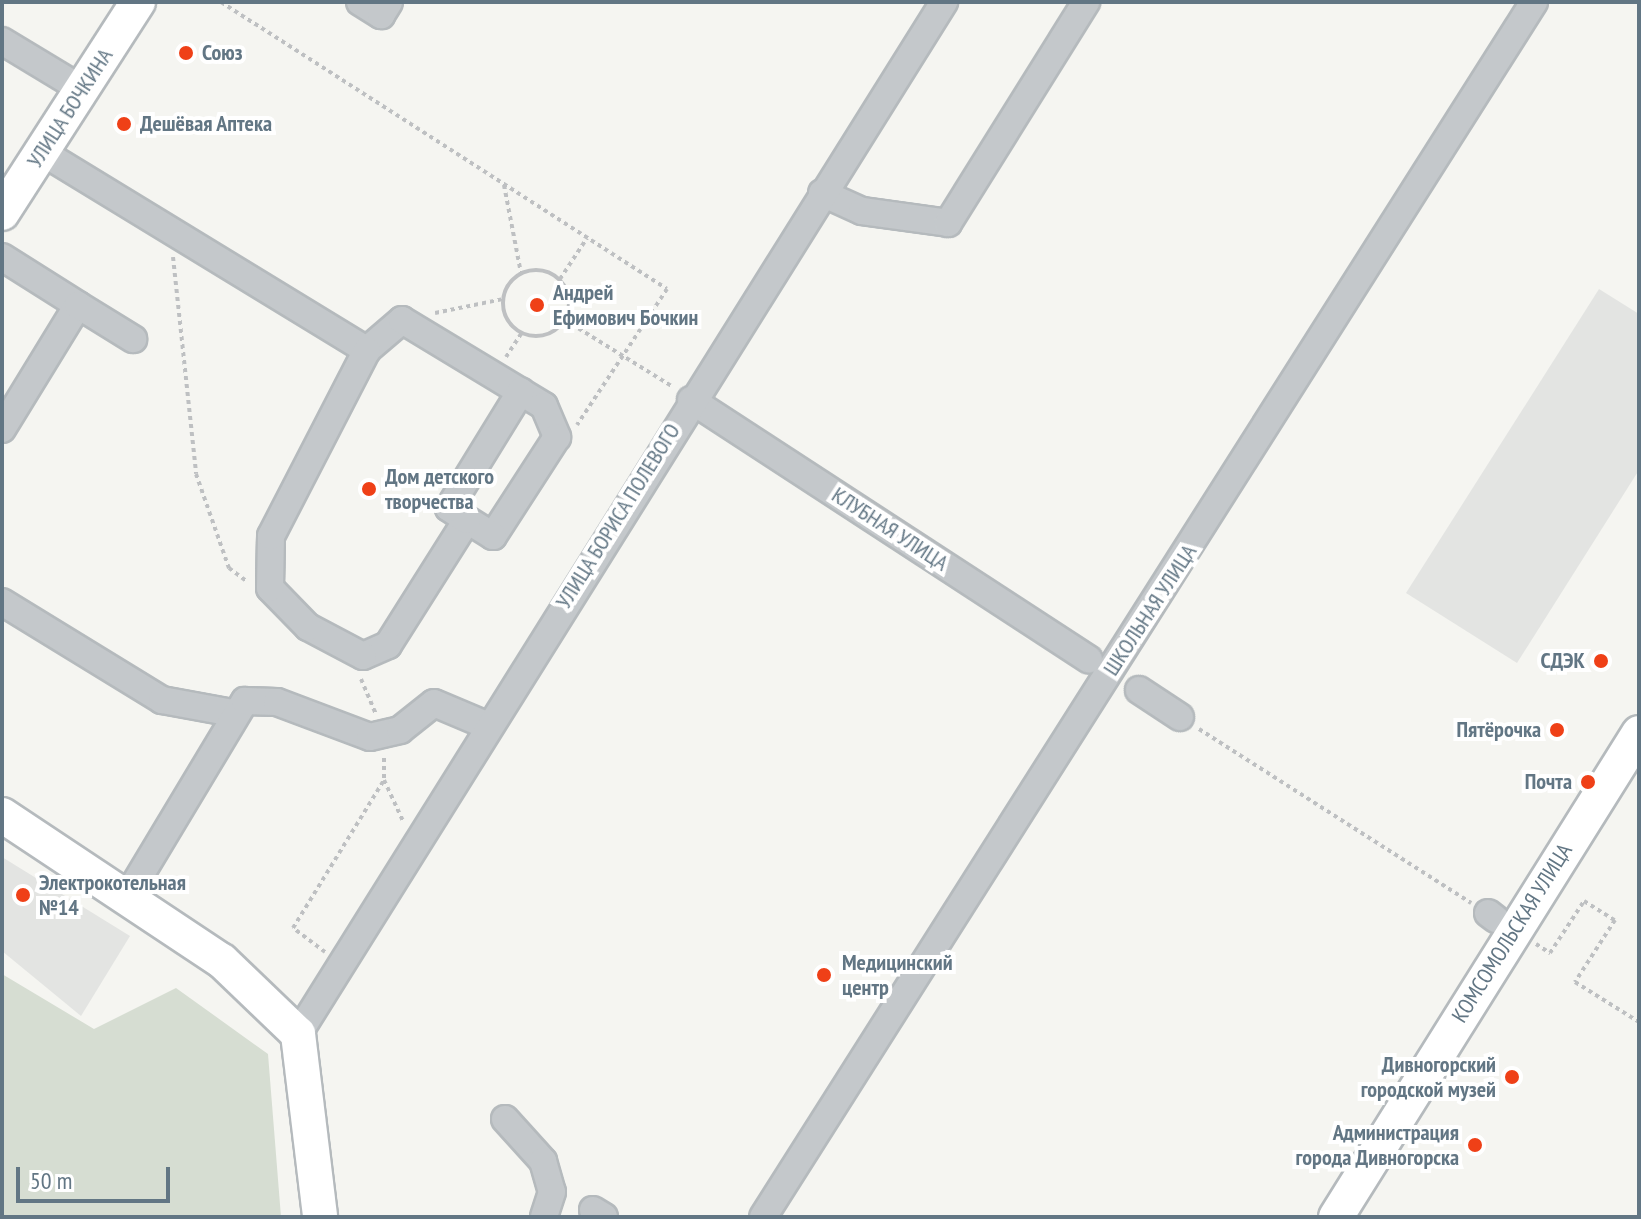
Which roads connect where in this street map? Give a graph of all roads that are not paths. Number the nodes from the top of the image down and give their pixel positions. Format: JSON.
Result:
{"nodes":[{"id":1,"x":138,"y":2,"type":"edge"},
{"id":2,"x":360,"y":2,"type":"edge"},
{"id":3,"x":389,"y":2,"type":"edge"},
{"id":4,"x":944,"y":2,"type":"edge"},
{"id":5,"x":1086,"y":2,"type":"edge"},
{"id":6,"x":1534,"y":2,"type":"edge"},
{"id":7,"x":2,"y":41,"type":"edge"},
{"id":8,"x":83,"y":90,"type":"junction"},
{"id":9,"x":42,"y":152,"type":"junction"},
{"id":10,"x":822,"y":193,"type":"junction"},
{"id":11,"x":2,"y":213,"type":"edge"},
{"id":12,"x":2,"y":257,"type":"edge"},
{"id":13,"x":78,"y":305,"type":"junction"},
{"id":14,"x":133,"y":339,"type":"dead end"},
{"id":15,"x":367,"y":350,"type":"junction"},
{"id":16,"x":521,"y":391,"type":"junction"},
{"id":17,"x":691,"y":400,"type":"junction"},
{"id":18,"x":2,"y":429,"type":"edge"},
{"id":19,"x":467,"y":520,"type":"junction"},
{"id":20,"x":2,"y":602,"type":"edge"},
{"id":21,"x":1089,"y":659,"type":"dead end"},
{"id":22,"x":1139,"y":690,"type":"dead end"},
{"id":23,"x":233,"y":713,"type":"junction"},
{"id":24,"x":1180,"y":717,"type":"road end"},
{"id":25,"x":486,"y":725,"type":"junction"},
{"id":26,"x":1639,"y":733,"type":"edge"},
{"id":27,"x":2,"y":815,"type":"edge"},
{"id":28,"x":127,"y":897,"type":"junction"},
{"id":29,"x":298,"y":1034,"type":"junction"},
{"id":30,"x":505,"y":1119,"type":"dead end"},
{"id":31,"x":320,"y":1217,"type":"edge"},
{"id":32,"x":544,"y":1217,"type":"edge"},
{"id":33,"x":763,"y":1217,"type":"edge"},
{"id":34,"x":1336,"y":1217,"type":"edge"}],
"edges":[{"from":1,"to":8,"type":"main road","name":"УЛИЦА БОЧКИНА"},
{"from":2,"to":3,"type":"street"},
{"from":4,"to":10,"type":"street","name":"УЛИЦА БОРИСА ПОЛЕВОГО"},
{"from":5,"to":10,"type":"street"},
{"from":6,"to":33,"type":"street","name":"ШКОЛЬНАЯ УЛИЦА"},
{"from":7,"to":8,"type":"street"},
{"from":8,"to":9,"type":"main road","name":"УЛИЦА БОЧКИНА"},
{"from":9,"to":11,"type":"main road","name":"УЛИЦА БОЧКИНА"},
{"from":9,"to":15,"type":"street"},
{"from":10,"to":17,"type":"street","name":"УЛИЦА БОРИСА ПОЛЕВОГО"},
{"from":12,"to":13,"type":"street"},
{"from":13,"to":14,"type":"street"},
{"from":13,"to":18,"type":"street"},
{"from":15,"to":16,"type":"street"},
{"from":15,"to":19,"type":"street"},
{"from":16,"to":19,"type":"street"},
{"from":16,"to":19,"type":"street"},
{"from":17,"to":21,"type":"street","name":"КЛУБНАЯ УЛИЦА"},
{"from":17,"to":25,"type":"street","name":"УЛИЦА БОРИСА ПОЛЕВОГО"},
{"from":20,"to":23,"type":"street"},
{"from":22,"to":24,"type":"street"},
{"from":23,"to":25,"type":"street"},
{"from":23,"to":28,"type":"street"},
{"from":25,"to":29,"type":"street","name":"УЛИЦА БОРИСА ПОЛЕВОГО"},
{"from":26,"to":34,"type":"main road","name":"КОМСОМОЛЬСКАЯ УЛИЦА"},
{"from":27,"to":28,"type":"main road"},
{"from":28,"to":29,"type":"main road"},
{"from":29,"to":31,"type":"main road"},
{"from":30,"to":32,"type":"street"}]}
